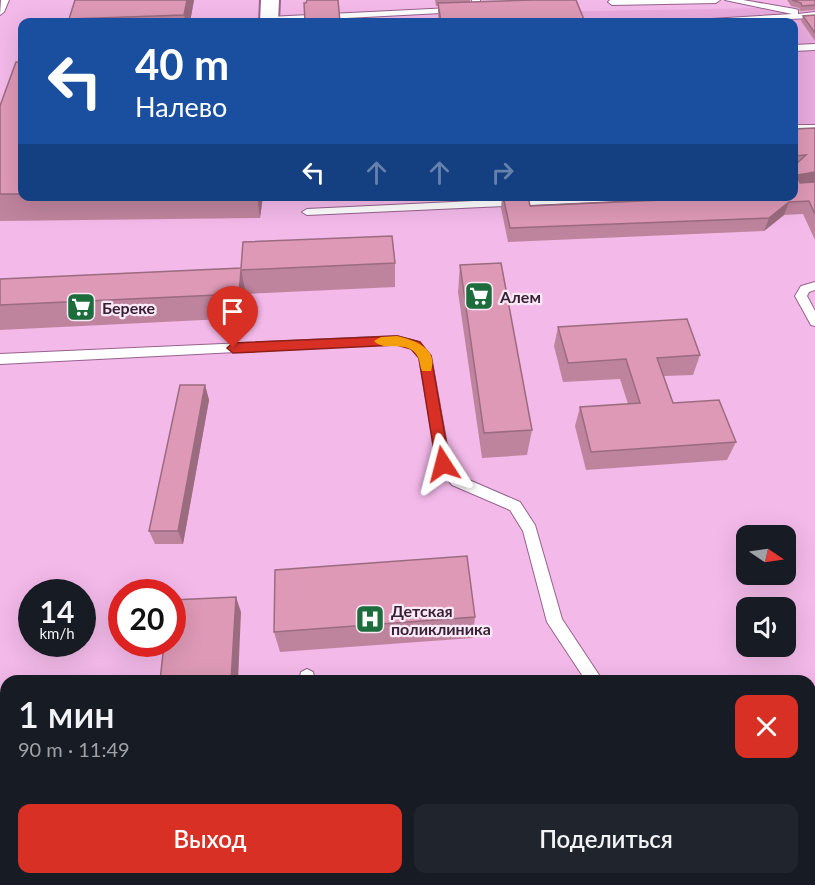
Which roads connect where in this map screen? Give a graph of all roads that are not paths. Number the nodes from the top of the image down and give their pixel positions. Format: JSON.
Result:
{"nodes":[{"id":1,"x":5,"y":0,"type":"edge"},
{"id":2,"x":270,"y":0,"type":"edge"},
{"id":3,"x":476,"y":0,"type":"edge"},
{"id":4,"x":716,"y":0,"type":"edge"},
{"id":5,"x":729,"y":0,"type":"edge"},
{"id":6,"x":612,"y":2,"type":"dead end"},
{"id":7,"x":0,"y":12,"type":"edge"},
{"id":8,"x":411,"y":12,"type":"junction"},
{"id":9,"x":363,"y":15,"type":"edge"},
{"id":10,"x":813,"y":15,"type":"edge"},
{"id":11,"x":269,"y":18,"type":"edge"},
{"id":12,"x":316,"y":18,"type":"edge"},
{"id":13,"x":412,"y":18,"type":"edge"},
{"id":14,"x":769,"y":18,"type":"edge"},
{"id":15,"x":815,"y":47,"type":"edge"},
{"id":16,"x":798,"y":48,"type":"edge"},
{"id":17,"x":798,"y":128,"type":"edge"},
{"id":18,"x":815,"y":128,"type":"edge"},
{"id":19,"x":550,"y":201,"type":"edge"},
{"id":20,"x":307,"y":212,"type":"dead end"},
{"id":21,"x":815,"y":286,"type":"edge"},
{"id":22,"x":815,"y":322,"type":"edge"},
{"id":23,"x":0,"y":359,"type":"edge"},
{"id":24,"x":590,"y":675,"type":"edge"}],
"edges":[{"from":1,"to":7,"type":"lane"},
{"from":2,"to":11,"type":"street"},
{"from":3,"to":8,"type":"lane"},
{"from":4,"to":6,"type":"lane"},
{"from":5,"to":10,"type":"lane"},
{"from":8,"to":9,"type":"lane"},
{"from":8,"to":13,"type":"lane"},
{"from":9,"to":12,"type":"lane"},
{"from":10,"to":14,"type":"lane"},
{"from":15,"to":16,"type":"lane"},
{"from":17,"to":18,"type":"lane"},
{"from":19,"to":20,"type":"lane"},
{"from":21,"to":22,"type":"lane"},
{"from":23,"to":24,"type":"lane"}]}
